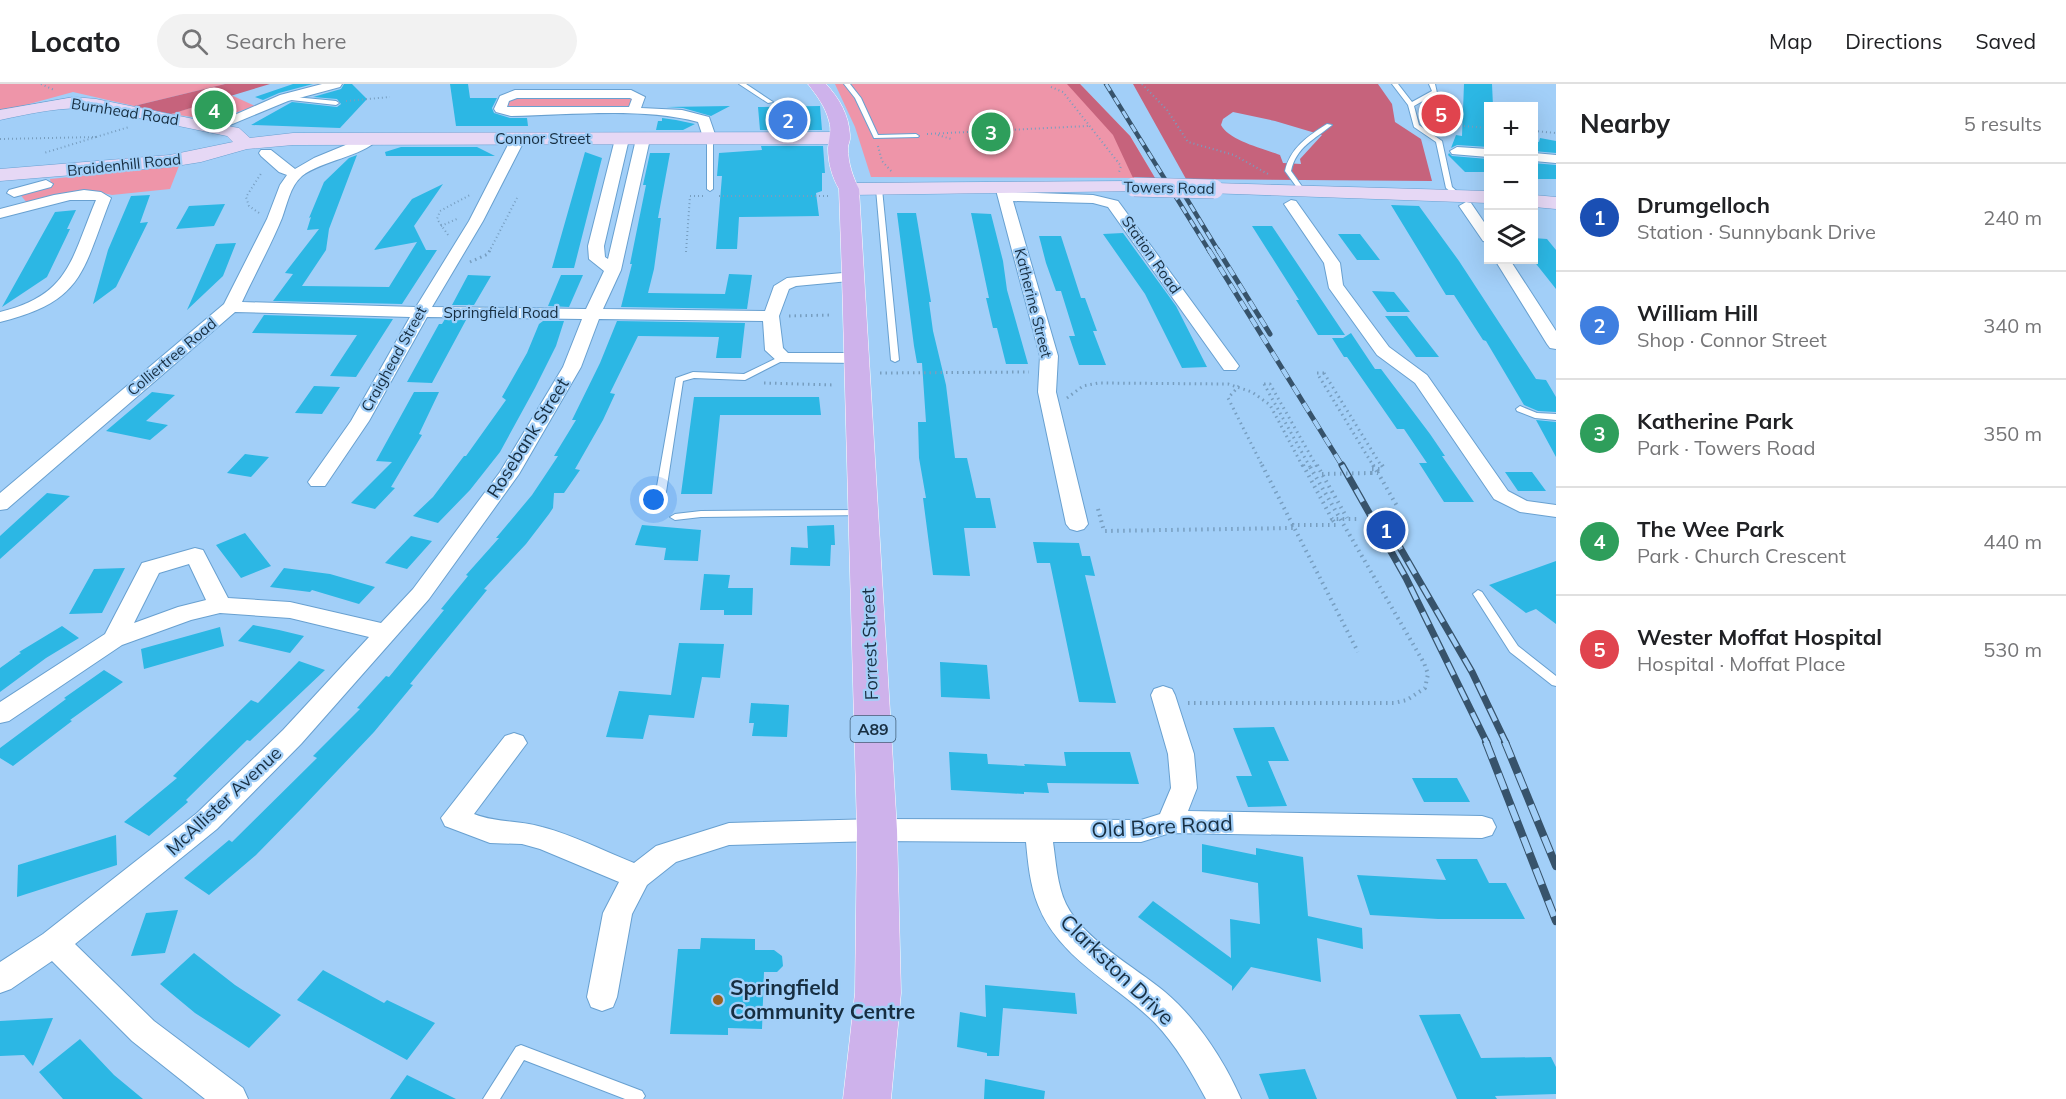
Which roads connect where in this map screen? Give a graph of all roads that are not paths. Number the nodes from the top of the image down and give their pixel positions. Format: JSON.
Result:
{"nodes":[{"id":1,"x":336,"y":84,"type":"edge"},
{"id":2,"x":742,"y":84,"type":"edge"},
{"id":3,"x":817,"y":84,"type":"edge"},
{"id":4,"x":847,"y":84,"type":"edge"},
{"id":5,"x":1395,"y":84,"type":"edge"},
{"id":6,"x":1432,"y":84,"type":"edge"},
{"id":7,"x":492,"y":92,"type":"dead end"},
{"id":8,"x":509,"y":96,"type":"junction"},
{"id":9,"x":284,"y":98,"type":"junction"},
{"id":10,"x":770,"y":102,"type":"dead end"},
{"id":11,"x":336,"y":103,"type":"road end"},
{"id":12,"x":1410,"y":105,"type":"junction"},
{"id":13,"x":634,"y":111,"type":"junction"},
{"id":14,"x":0,"y":116,"type":"edge"},
{"id":15,"x":1329,"y":125,"type":"dead end"},
{"id":16,"x":213,"y":127,"type":"junction"},
{"id":17,"x":916,"y":136,"type":"road end"},
{"id":18,"x":841,"y":138,"type":"junction"},
{"id":19,"x":518,"y":139,"type":"junction"},
{"id":20,"x":370,"y":140,"type":"junction"},
{"id":21,"x":622,"y":140,"type":"junction"},
{"id":22,"x":643,"y":140,"type":"junction"},
{"id":23,"x":710,"y":140,"type":"junction"},
{"id":24,"x":246,"y":144,"type":"junction"},
{"id":25,"x":1466,"y":153,"type":"dead end"},
{"id":26,"x":1484,"y":153,"type":"edge"},
{"id":27,"x":276,"y":157,"type":"road end"},
{"id":28,"x":1538,"y":157,"type":"edge"},
{"id":29,"x":1556,"y":159,"type":"edge"},
{"id":30,"x":296,"y":174,"type":"junction"},
{"id":31,"x":6,"y":183,"type":"edge"},
{"id":32,"x":46,"y":184,"type":"dead end"},
{"id":33,"x":710,"y":189,"type":"road end"},
{"id":34,"x":879,"y":189,"type":"junction"},
{"id":35,"x":849,"y":193,"type":"junction"},
{"id":36,"x":1005,"y":193,"type":"junction"},
{"id":37,"x":1298,"y":194,"type":"junction"},
{"id":38,"x":1484,"y":197,"type":"edge"},
{"id":39,"x":1462,"y":200,"type":"junction"},
{"id":40,"x":1538,"y":201,"type":"edge"},
{"id":41,"x":1556,"y":203,"type":"edge"},
{"id":42,"x":25,"y":206,"type":"junction"},
{"id":43,"x":0,"y":214,"type":"edge"},
{"id":44,"x":1484,"y":232,"type":"edge"},
{"id":45,"x":1505,"y":264,"type":"edge"},
{"id":46,"x":613,"y":270,"type":"junction"},
{"id":47,"x":854,"y":277,"type":"junction"},
{"id":48,"x":231,"y":307,"type":"junction"},
{"id":49,"x":420,"y":312,"type":"junction"},
{"id":50,"x":592,"y":314,"type":"junction"},
{"id":51,"x":771,"y":316,"type":"junction"},
{"id":52,"x":0,"y":317,"type":"edge"},
{"id":53,"x":1556,"y":344,"type":"edge"},
{"id":54,"x":784,"y":358,"type":"junction"},
{"id":55,"x":895,"y":360,"type":"dead end"},
{"id":56,"x":1230,"y":366,"type":"dead end"},
{"id":57,"x":858,"y":372,"type":"junction"},
{"id":58,"x":1520,"y":409,"type":"dead end"},
{"id":59,"x":1556,"y":417,"type":"edge"},
{"id":60,"x":318,"y":482,"type":"dead end"},
{"id":61,"x":661,"y":492,"type":"dead end"},
{"id":62,"x":0,"y":504,"type":"edge"},
{"id":63,"x":1556,"y":511,"type":"edge"},
{"id":64,"x":864,"y":513,"type":"junction"},
{"id":65,"x":675,"y":517,"type":"dead end"},
{"id":66,"x":1077,"y":524,"type":"dead end"},
{"id":67,"x":421,"y":594,"type":"joint"},
{"id":68,"x":1478,"y":594,"type":"dead end"},
{"id":69,"x":220,"y":605,"type":"junction"},
{"id":70,"x":387,"y":633,"type":"junction"},
{"id":71,"x":114,"y":639,"type":"junction"},
{"id":72,"x":1556,"y":682,"type":"edge"},
{"id":73,"x":1165,"y":700,"type":"road end"},
{"id":74,"x":0,"y":714,"type":"edge"},
{"id":75,"x":514,"y":743,"type":"dead end"},
{"id":76,"x":1170,"y":822,"type":"junction"},
{"id":77,"x":1482,"y":827,"type":"dead end"},
{"id":78,"x":878,"y":830,"type":"junction"},
{"id":79,"x":1038,"y":830,"type":"junction"},
{"id":80,"x":637,"y":878,"type":"junction"},
{"id":81,"x":54,"y":943,"type":"junction"},
{"id":82,"x":0,"y":979,"type":"edge"},
{"id":83,"x":602,"y":997,"type":"dead end"},
{"id":84,"x":637,"y":1096,"type":"dead end"},
{"id":85,"x":231,"y":1099,"type":"edge"},
{"id":86,"x":491,"y":1099,"type":"edge"},
{"id":87,"x":867,"y":1099,"type":"edge"},
{"id":88,"x":1224,"y":1099,"type":"edge"}],
"edges":[{"from":1,"to":9,"type":"street"},
{"from":2,"to":10,"type":"lane"},
{"from":3,"to":18,"type":"main road","name":"Forrest Street","number":"A89"},
{"from":4,"to":17,"type":"lane"},
{"from":5,"to":12,"type":"lane"},
{"from":6,"to":12,"type":"lane"},
{"from":7,"to":8,"type":"street"},
{"from":8,"to":13,"type":"street"},
{"from":8,"to":13,"type":"street"},
{"from":9,"to":11,"type":"lane"},
{"from":9,"to":16,"type":"street"},
{"from":12,"to":39,"type":"lane"},
{"from":13,"to":23,"type":"street"},
{"from":14,"to":16,"type":"main road","name":"Burnhead Road"},
{"from":15,"to":37,"type":"lane"},
{"from":16,"to":24,"type":"main road","name":"Burnhead Road"},
{"from":18,"to":23,"type":"main road","name":"Connor Street"},
{"from":18,"to":35,"type":"main road","name":"Forrest Street","number":"A89"},
{"from":19,"to":20,"type":"main road","name":"Connor Street"},
{"from":19,"to":21,"type":"main road","name":"Connor Street"},
{"from":19,"to":49,"type":"street","name":"Craighead Street"},
{"from":20,"to":24,"type":"main road","name":"Connor Street"},
{"from":20,"to":30,"type":"street"},
{"from":21,"to":22,"type":"main road","name":"Connor Street"},
{"from":21,"to":46,"type":"street"},
{"from":22,"to":23,"type":"main road","name":"Connor Street"},
{"from":22,"to":46,"type":"street","name":"Rosebank Street"},
{"from":23,"to":33,"type":"lane"},
{"from":24,"to":31,"type":"main road","name":"Braidenhill Road"},
{"from":25,"to":26,"type":"street"},
{"from":27,"to":30,"type":"street"},
{"from":28,"to":29,"type":"street"},
{"from":30,"to":48,"type":"street","name":"Colliertree Road"},
{"from":31,"to":32,"type":"street"},
{"from":31,"to":42,"type":"street"},
{"from":34,"to":35,"type":"main road","name":"Towers Road"},
{"from":34,"to":36,"type":"main road","name":"Towers Road"},
{"from":34,"to":55,"type":"lane"},
{"from":35,"to":47,"type":"main road","name":"Forrest Street","number":"A89"},
{"from":36,"to":37,"type":"main road","name":"Towers Road","bridge":true},
{"from":36,"to":56,"type":"street","name":"Station Road"},
{"from":36,"to":66,"type":"street","name":"Katherine Street"},
{"from":37,"to":39,"type":"main road","name":"Towers Road"},
{"from":37,"to":63,"type":"street"},
{"from":38,"to":39,"type":"main road","name":"Towers Road"},
{"from":39,"to":44,"type":"street"},
{"from":40,"to":41,"type":"main road"},
{"from":42,"to":43,"type":"street"},
{"from":42,"to":52,"type":"street"},
{"from":45,"to":53,"type":"street"},
{"from":46,"to":50,"type":"street","name":"Rosebank Street"},
{"from":47,"to":51,"type":"street"},
{"from":47,"to":57,"type":"main road","name":"Forrest Street","number":"A89"},
{"from":48,"to":49,"type":"street","name":"Springfield Road"},
{"from":48,"to":62,"type":"street","name":"Colliertree Road"},
{"from":49,"to":50,"type":"street","name":"Springfield Road"},
{"from":49,"to":60,"type":"street","name":"Craighead Street"},
{"from":50,"to":51,"type":"street","name":"Springfield Road"},
{"from":50,"to":67,"type":"street","name":"Rosebank Street"},
{"from":51,"to":54,"type":"street"},
{"from":54,"to":57,"type":"street"},
{"from":54,"to":61,"type":"lane"},
{"from":57,"to":64,"type":"main road","name":"Forrest Street","number":"A89"},
{"from":58,"to":59,"type":"lane"},
{"from":64,"to":65,"type":"lane"},
{"from":64,"to":78,"type":"main road","name":"Forrest Street","number":"A89"},
{"from":67,"to":70,"type":"street","name":"McAllister Avenue"},
{"from":68,"to":72,"type":"lane"},
{"from":69,"to":70,"type":"street"},
{"from":69,"to":71,"type":"street"},
{"from":69,"to":71,"type":"street"},
{"from":70,"to":81,"type":"street","name":"McAllister Avenue"},
{"from":71,"to":74,"type":"street"},
{"from":73,"to":76,"type":"street"},
{"from":75,"to":80,"type":"street"},
{"from":76,"to":77,"type":"street","name":"Old Bore Road"},
{"from":76,"to":79,"type":"street","name":"Old Bore Road"},
{"from":78,"to":79,"type":"street","name":"Old Bore Road"},
{"from":78,"to":80,"type":"street","name":"Old Bore Road"},
{"from":78,"to":87,"type":"main road","name":"Forrest Street","number":"A89"},
{"from":79,"to":88,"type":"street","name":"Clarkston Drive"},
{"from":80,"to":83,"type":"street"},
{"from":81,"to":82,"type":"street","name":"McAllister Avenue"},
{"from":81,"to":85,"type":"street"},
{"from":84,"to":86,"type":"lane"}]}
